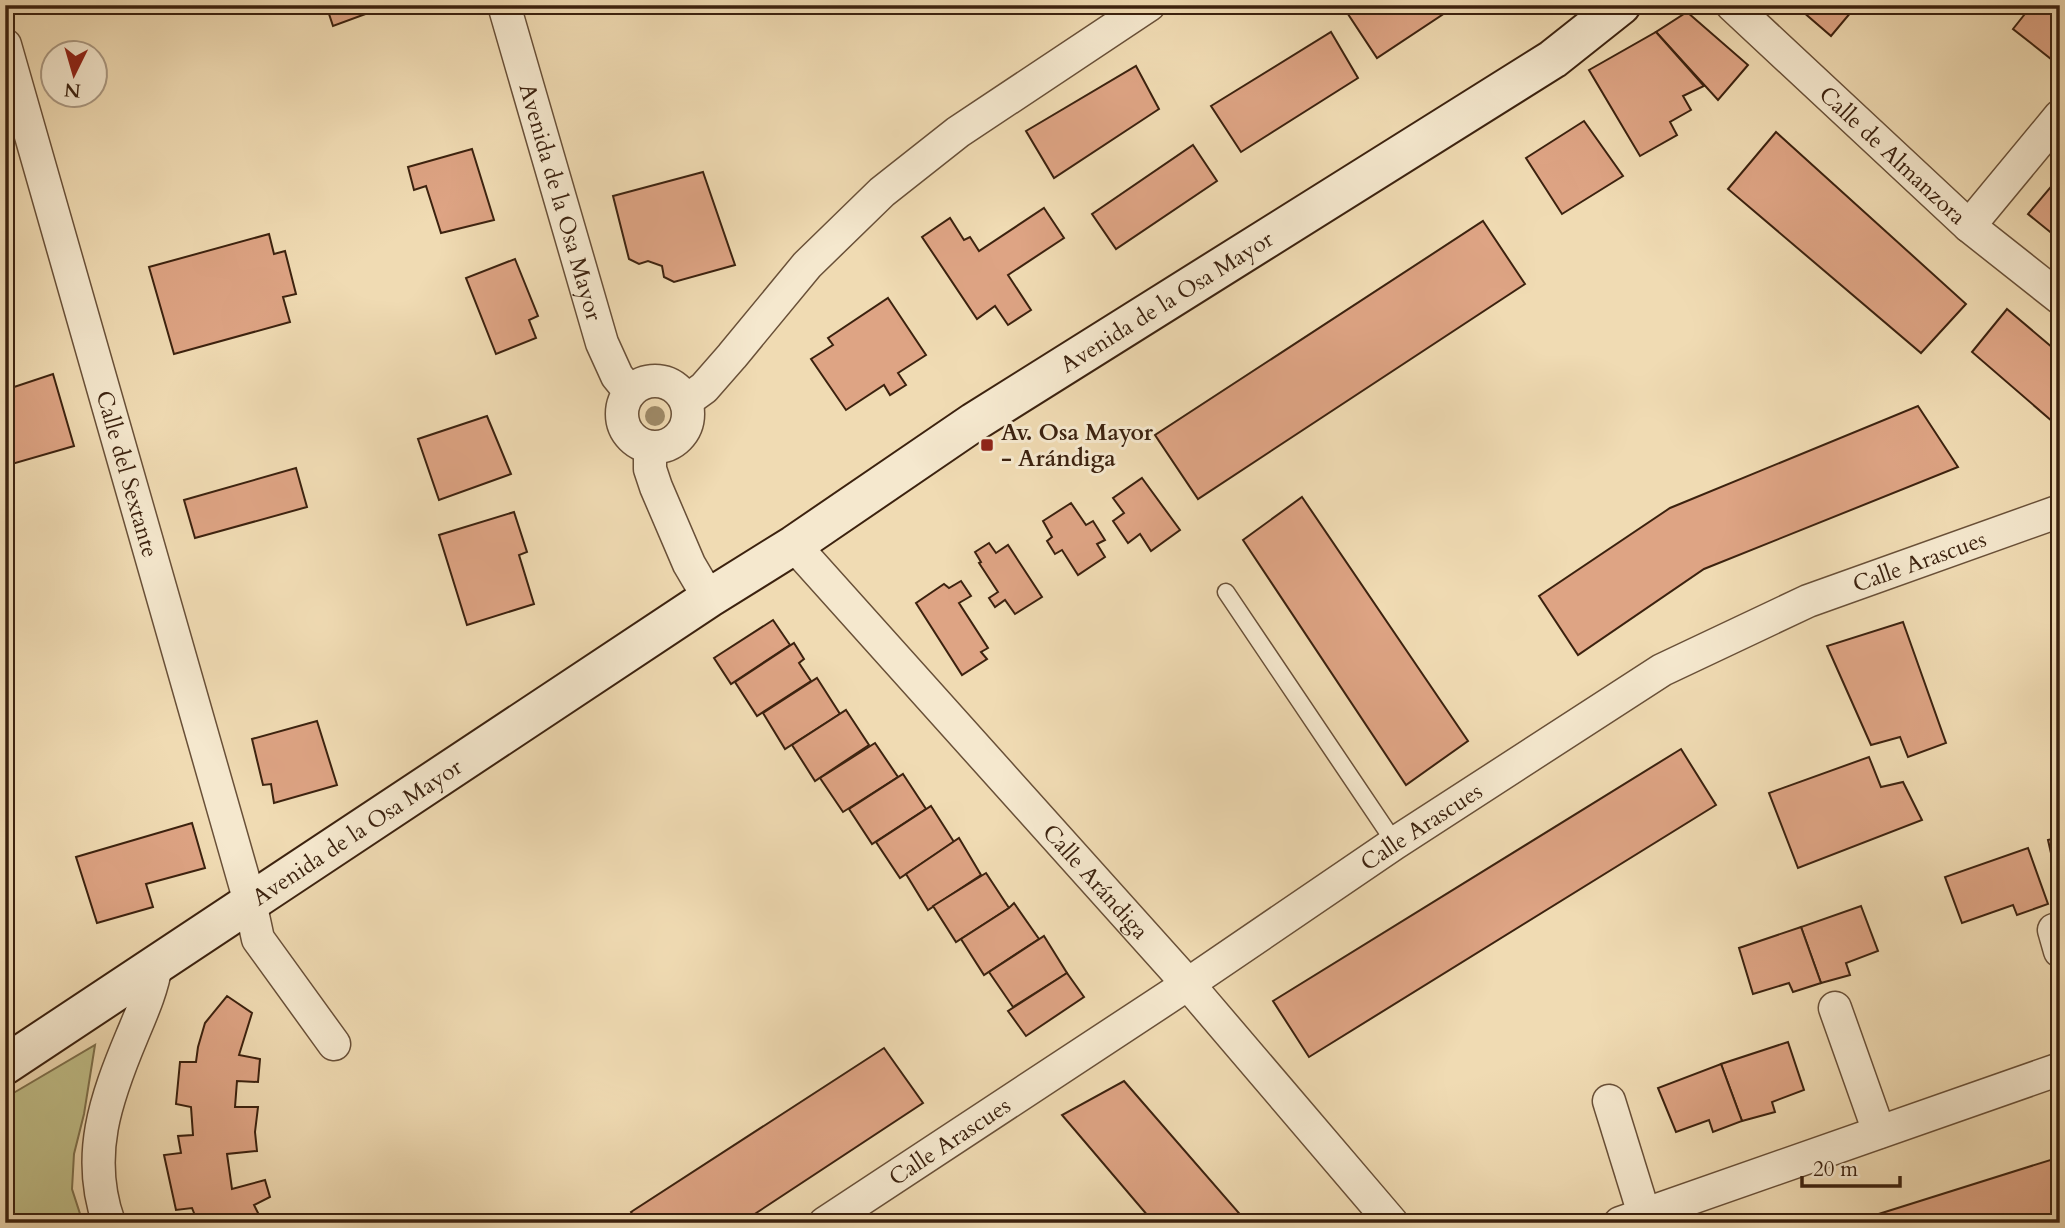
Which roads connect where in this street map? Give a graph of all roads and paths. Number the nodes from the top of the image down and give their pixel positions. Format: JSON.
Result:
{"nodes":[{"id":1,"x":504,"y":5,"type":"edge"},
{"id":2,"x":1149,"y":5,"type":"edge"},
{"id":3,"x":1621,"y":5,"type":"edge"},
{"id":4,"x":1731,"y":5,"type":"edge"},
{"id":5,"x":5,"y":45,"type":"edge"},
{"id":6,"x":14,"y":107,"type":"edge"},
{"id":7,"x":2060,"y":116,"type":"edge"},
{"id":8,"x":1969,"y":226,"type":"junction"},
{"id":9,"x":2060,"y":298,"type":"edge"},
{"id":10,"x":630,"y":391,"type":"junction"},
{"id":11,"x":686,"y":401,"type":"junction"},
{"id":12,"x":650,"y":447,"type":"junction"},
{"id":13,"x":2060,"y":511,"type":"edge"},
{"id":14,"x":794,"y":545,"type":"junction"},
{"id":15,"x":1226,"y":592,"type":"dead end"},
{"id":16,"x":709,"y":598,"type":"junction"},
{"id":17,"x":1395,"y":843,"type":"junction"},
{"id":18,"x":250,"y":902,"type":"junction"},
{"id":19,"x":156,"y":965,"type":"junction"},
{"id":20,"x":1188,"y":984,"type":"junction"},
{"id":21,"x":1835,"y":1008,"type":"dead end"},
{"id":22,"x":334,"y":1044,"type":"dead end"},
{"id":23,"x":5,"y":1065,"type":"edge"},
{"id":24,"x":2060,"y":1069,"type":"edge"},
{"id":25,"x":1609,"y":1101,"type":"dead end"},
{"id":26,"x":1879,"y":1132,"type":"junction"},
{"id":27,"x":1632,"y":1219,"type":"edge"},
{"id":28,"x":109,"y":1223,"type":"edge"},
{"id":29,"x":825,"y":1223,"type":"edge"},
{"id":30,"x":1392,"y":1223,"type":"edge"}],
"edges":[{"from":1,"to":10,"type":"street","name":"Avenida de la Osa Mayor"},
{"from":2,"to":11,"type":"street"},
{"from":3,"to":14,"type":"main road","name":"Avenida de la Osa Mayor"},
{"from":4,"to":8,"type":"street","name":"Calle de Almanzora"},
{"from":5,"to":6,"type":"street","name":"Calle del Sextante"},
{"from":6,"to":18,"type":"street","name":"Calle del Sextante"},
{"from":7,"to":8,"type":"street"},
{"from":8,"to":9,"type":"street","name":"Calle de Almanzora"},
{"from":10,"to":11,"type":"street"},
{"from":10,"to":12,"type":"street"},
{"from":11,"to":12,"type":"street"},
{"from":12,"to":16,"type":"street"},
{"from":13,"to":17,"type":"street","name":"Calle Arascues"},
{"from":14,"to":16,"type":"main road","name":"Avenida de la Osa Mayor"},
{"from":14,"to":20,"type":"street","name":"Calle Arándiga"},
{"from":15,"to":17,"type":"lane"},
{"from":16,"to":18,"type":"main road","name":"Avenida de la Osa Mayor"},
{"from":17,"to":20,"type":"street","name":"Calle Arascues"},
{"from":18,"to":19,"type":"main road","name":"Avenida de la Osa Mayor"},
{"from":18,"to":22,"type":"street","name":"Calle del Sextante"},
{"from":19,"to":23,"type":"main road","name":"Avenida de la Osa Mayor"},
{"from":19,"to":28,"type":"street"},
{"from":20,"to":29,"type":"street","name":"Calle Arascues"},
{"from":20,"to":30,"type":"street","name":"Calle Arándiga"},
{"from":21,"to":26,"type":"street"},
{"from":24,"to":26,"type":"street"},
{"from":25,"to":27,"type":"street"},
{"from":26,"to":27,"type":"street"}]}
